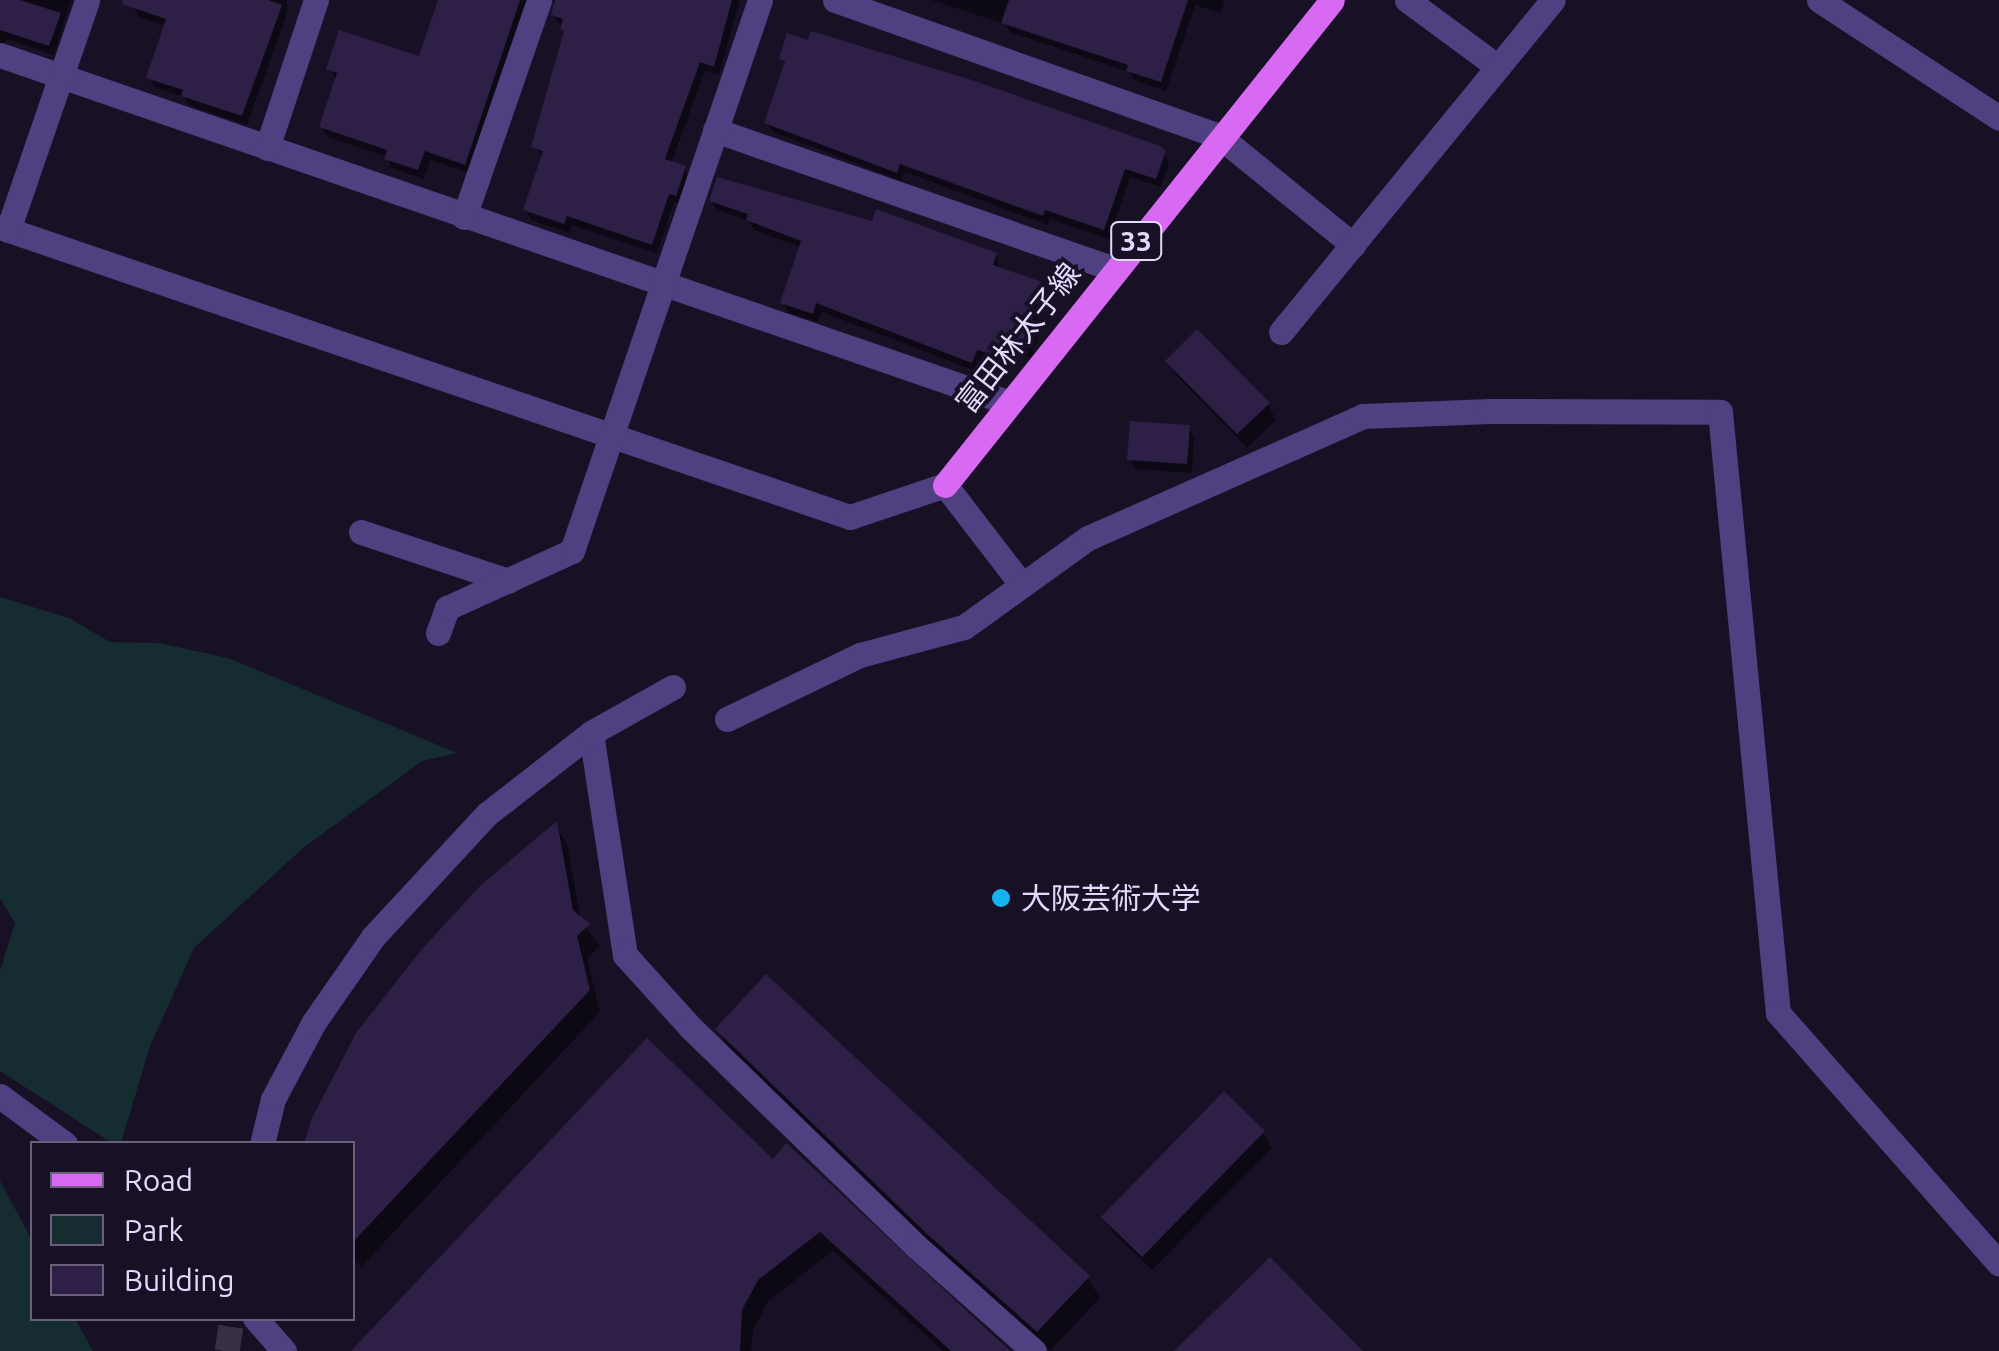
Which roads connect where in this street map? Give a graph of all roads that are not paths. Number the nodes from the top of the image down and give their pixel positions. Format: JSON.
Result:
{"nodes":[{"id":1,"x":87,"y":0,"type":"edge"},
{"id":2,"x":316,"y":0,"type":"edge"},
{"id":3,"x":539,"y":0,"type":"edge"},
{"id":4,"x":760,"y":0,"type":"edge"},
{"id":5,"x":836,"y":0,"type":"edge"},
{"id":6,"x":1332,"y":0,"type":"edge"},
{"id":7,"x":1407,"y":0,"type":"edge"},
{"id":8,"x":1553,"y":0,"type":"edge"},
{"id":9,"x":1819,"y":0,"type":"edge"},
{"id":10,"x":0,"y":55,"type":"edge"},
{"id":11,"x":1498,"y":67,"type":"junction"},
{"id":12,"x":60,"y":76,"type":"junction"},
{"id":13,"x":1996,"y":116,"type":"edge"},
{"id":14,"x":715,"y":130,"type":"junction"},
{"id":15,"x":1219,"y":136,"type":"junction"},
{"id":16,"x":267,"y":148,"type":"junction"},
{"id":17,"x":464,"y":217,"type":"junction"},
{"id":18,"x":4,"y":229,"type":"edge"},
{"id":19,"x":1352,"y":245,"type":"junction"},
{"id":20,"x":1114,"y":269,"type":"junction"},
{"id":21,"x":662,"y":282,"type":"junction"},
{"id":22,"x":1282,"y":332,"type":"dead end"},
{"id":23,"x":1007,"y":402,"type":"junction"},
{"id":24,"x":610,"y":439,"type":"junction"},
{"id":25,"x":945,"y":485,"type":"junction"},
{"id":26,"x":361,"y":532,"type":"dead end"},
{"id":27,"x":508,"y":580,"type":"junction"},
{"id":28,"x":1022,"y":586,"type":"junction"},
{"id":29,"x":438,"y":633,"type":"dead end"},
{"id":30,"x":673,"y":686,"type":"dead end"},
{"id":31,"x":726,"y":719,"type":"dead end"},
{"id":32,"x":592,"y":733,"type":"junction"},
{"id":33,"x":0,"y":1096,"type":"edge"},
{"id":34,"x":61,"y":1141,"type":"edge"},
{"id":35,"x":263,"y":1141,"type":"edge"},
{"id":36,"x":1999,"y":1264,"type":"edge"},
{"id":37,"x":258,"y":1321,"type":"edge"},
{"id":38,"x":284,"y":1351,"type":"edge"},
{"id":39,"x":1034,"y":1351,"type":"edge"}],
"edges":[{"from":1,"to":12,"type":"street"},
{"from":2,"to":16,"type":"street"},
{"from":3,"to":17,"type":"street"},
{"from":4,"to":14,"type":"street"},
{"from":5,"to":15,"type":"street"},
{"from":6,"to":15,"type":"main road","name":"富田林太子線","number":"33"},
{"from":7,"to":11,"type":"street"},
{"from":8,"to":11,"type":"street"},
{"from":9,"to":13,"type":"street"},
{"from":10,"to":12,"type":"street"},
{"from":11,"to":19,"type":"street"},
{"from":12,"to":16,"type":"street"},
{"from":12,"to":18,"type":"street"},
{"from":14,"to":20,"type":"street"},
{"from":14,"to":21,"type":"street"},
{"from":15,"to":19,"type":"street"},
{"from":15,"to":20,"type":"main road","name":"富田林太子線","number":"33"},
{"from":16,"to":17,"type":"street"},
{"from":17,"to":21,"type":"street"},
{"from":18,"to":24,"type":"street"},
{"from":19,"to":22,"type":"street"},
{"from":20,"to":23,"type":"main road","name":"富田林太子線","number":"33"},
{"from":21,"to":23,"type":"street"},
{"from":21,"to":24,"type":"street"},
{"from":23,"to":25,"type":"main road","name":"富田林太子線","number":"33"},
{"from":24,"to":25,"type":"street"},
{"from":24,"to":27,"type":"street"},
{"from":25,"to":28,"type":"street"},
{"from":26,"to":27,"type":"street"},
{"from":27,"to":29,"type":"street"},
{"from":28,"to":31,"type":"street"},
{"from":28,"to":36,"type":"street"},
{"from":30,"to":32,"type":"street"},
{"from":32,"to":35,"type":"street"},
{"from":32,"to":39,"type":"street"},
{"from":33,"to":34,"type":"street"},
{"from":37,"to":38,"type":"street"}]}
